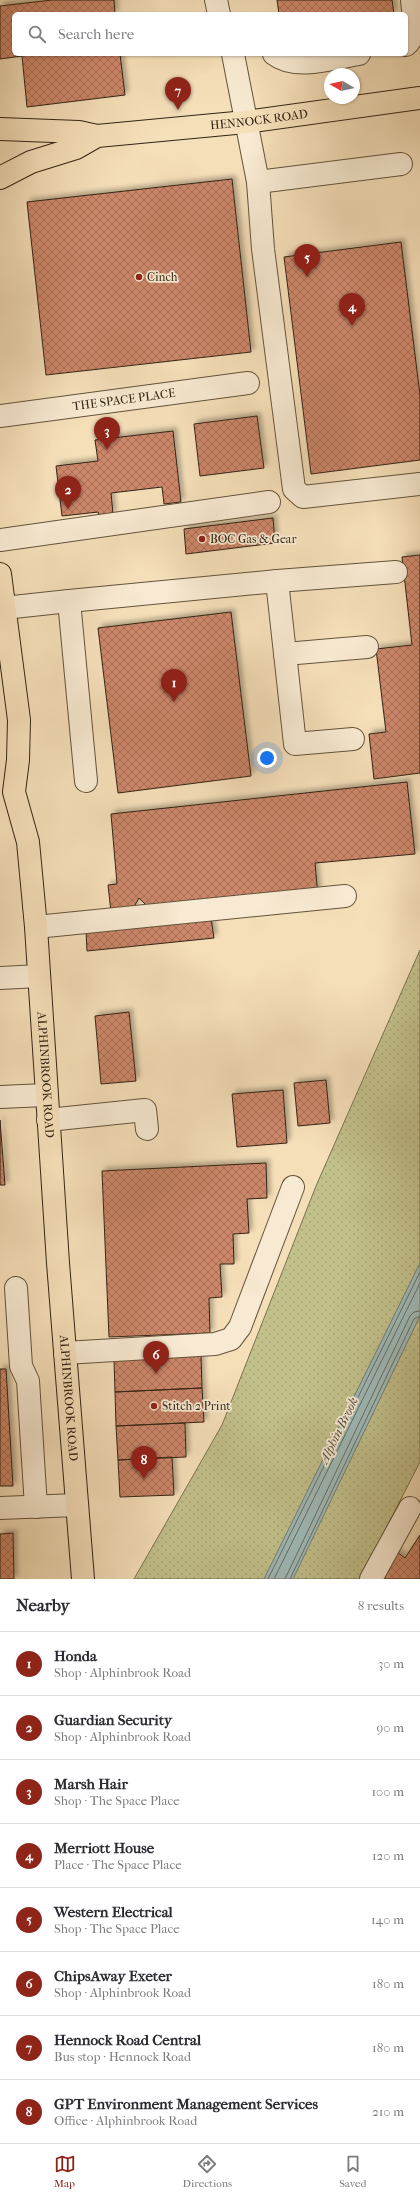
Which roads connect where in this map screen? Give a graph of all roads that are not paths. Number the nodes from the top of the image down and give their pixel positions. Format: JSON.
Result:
{"nodes":[{"id":1,"x":216,"y":0,"type":"edge"},
{"id":2,"x":412,"y":0,"type":"edge"},
{"id":3,"x":219,"y":12,"type":"edge"},
{"id":4,"x":408,"y":42,"type":"edge"},
{"id":5,"x":234,"y":56,"type":"edge"},
{"id":6,"x":277,"y":56,"type":"edge"},
{"id":7,"x":346,"y":56,"type":"edge"},
{"id":8,"x":420,"y":98,"type":"edge"},
{"id":9,"x":246,"y":122,"type":"junction"},
{"id":10,"x":0,"y":129,"type":"edge"},
{"id":11,"x":97,"y":136,"type":"junction"},
{"id":12,"x":401,"y":164,"type":"dead end"},
{"id":13,"x":0,"y":178,"type":"edge"},
{"id":14,"x":258,"y":182,"type":"junction"},
{"id":15,"x":248,"y":383,"type":"dead end"},
{"id":16,"x":0,"y":416,"type":"edge"},
{"id":17,"x":420,"y":484,"type":"edge"},
{"id":18,"x":269,"y":502,"type":"dead end"},
{"id":19,"x":0,"y":540,"type":"edge"},
{"id":20,"x":396,"y":572,"type":"dead end"},
{"id":21,"x":0,"y":574,"type":"edge"},
{"id":22,"x":277,"y":581,"type":"junction"},
{"id":23,"x":69,"y":601,"type":"junction"},
{"id":24,"x":4,"y":608,"type":"junction"},
{"id":25,"x":367,"y":648,"type":"dead end"},
{"id":26,"x":285,"y":654,"type":"junction"},
{"id":27,"x":353,"y":739,"type":"dead end"},
{"id":28,"x":86,"y":781,"type":"dead end"},
{"id":29,"x":7,"y":793,"type":"edge"},
{"id":30,"x":345,"y":896,"type":"dead end"},
{"id":31,"x":36,"y":927,"type":"junction"},
{"id":32,"x":40,"y":976,"type":"junction"},
{"id":33,"x":0,"y":978,"type":"edge"},
{"id":34,"x":46,"y":1095,"type":"junction"},
{"id":35,"x":0,"y":1098,"type":"edge"},
{"id":36,"x":48,"y":1120,"type":"junction"},
{"id":37,"x":147,"y":1129,"type":"dead end"},
{"id":38,"x":293,"y":1188,"type":"dead end"},
{"id":39,"x":16,"y":1288,"type":"dead end"},
{"id":40,"x":65,"y":1353,"type":"junction"},
{"id":41,"x":77,"y":1505,"type":"junction"},
{"id":42,"x":0,"y":1508,"type":"edge"},
{"id":43,"x":36,"y":1508,"type":"junction"},
{"id":44,"x":410,"y":1508,"type":"dead end"},
{"id":45,"x":83,"y":1579,"type":"edge"},
{"id":46,"x":371,"y":1579,"type":"edge"}],
"edges":[{"from":1,"to":3,"type":"street"},
{"from":2,"to":4,"type":"street"},
{"from":5,"to":9,"type":"street"},
{"from":6,"to":7,"type":"street"},
{"from":8,"to":9,"type":"main road","name":"HENNOCK ROAD"},
{"from":9,"to":11,"type":"main road","name":"HENNOCK ROAD"},
{"from":9,"to":14,"type":"street"},
{"from":10,"to":11,"type":"main road","name":"HENNOCK ROAD"},
{"from":11,"to":13,"type":"main road","name":"HENNOCK ROAD"},
{"from":12,"to":14,"type":"street"},
{"from":14,"to":17,"type":"street"},
{"from":15,"to":16,"type":"street","name":"THE SPACE PLACE"},
{"from":18,"to":19,"type":"street"},
{"from":20,"to":22,"type":"street"},
{"from":21,"to":24,"type":"main road","name":"ALPHINBROOK ROAD"},
{"from":22,"to":23,"type":"street"},
{"from":22,"to":26,"type":"street"},
{"from":23,"to":24,"type":"street"},
{"from":23,"to":28,"type":"street"},
{"from":24,"to":29,"type":"main road","name":"ALPHINBROOK ROAD"},
{"from":25,"to":26,"type":"street"},
{"from":26,"to":27,"type":"street"},
{"from":29,"to":31,"type":"main road","name":"ALPHINBROOK ROAD"},
{"from":30,"to":31,"type":"street"},
{"from":31,"to":32,"type":"main road","name":"ALPHINBROOK ROAD"},
{"from":32,"to":33,"type":"street"},
{"from":32,"to":34,"type":"main road","name":"ALPHINBROOK ROAD"},
{"from":34,"to":35,"type":"street"},
{"from":34,"to":36,"type":"main road","name":"ALPHINBROOK ROAD"},
{"from":36,"to":37,"type":"street"},
{"from":36,"to":40,"type":"main road","name":"ALPHINBROOK ROAD"},
{"from":38,"to":40,"type":"street"},
{"from":39,"to":43,"type":"street"},
{"from":40,"to":41,"type":"main road","name":"ALPHINBROOK ROAD"},
{"from":41,"to":43,"type":"street"},
{"from":41,"to":45,"type":"main road","name":"ALPHINBROOK ROAD"},
{"from":42,"to":43,"type":"street"},
{"from":44,"to":46,"type":"street"}]}
